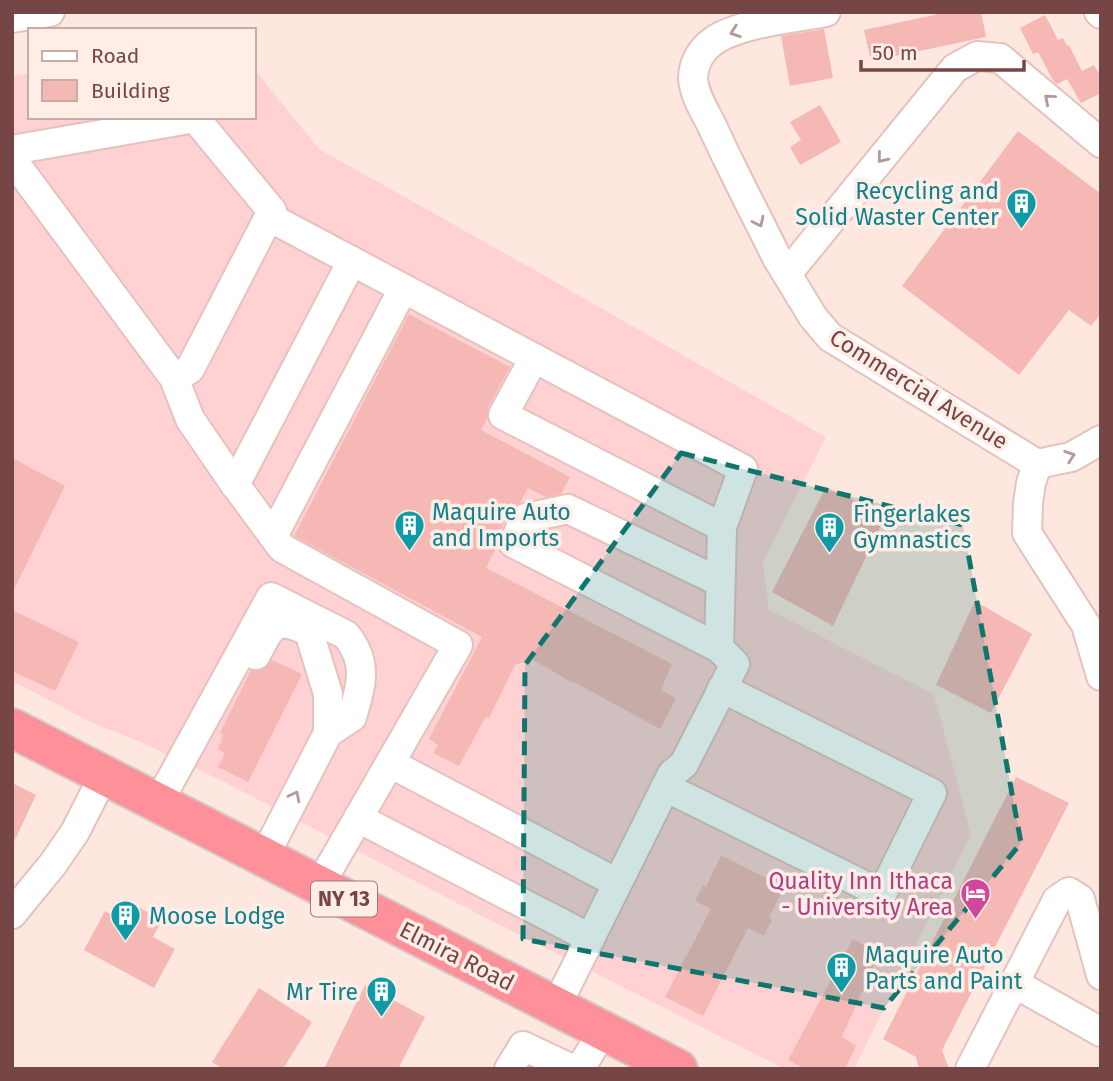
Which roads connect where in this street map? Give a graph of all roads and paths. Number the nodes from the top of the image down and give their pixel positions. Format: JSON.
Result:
{"nodes":[{"id":1,"x":50,"y":12,"type":"edge"},
{"id":2,"x":826,"y":12,"type":"edge"},
{"id":3,"x":12,"y":19,"type":"edge"},
{"id":4,"x":189,"y":119,"type":"edge"},
{"id":5,"x":196,"y":119,"type":"edge"},
{"id":6,"x":1101,"y":143,"type":"edge"},
{"id":7,"x":12,"y":150,"type":"edge"},
{"id":8,"x":12,"y":159,"type":"edge"},
{"id":9,"x":269,"y":217,"type":"junction"},
{"id":10,"x":352,"y":261,"type":"junction"},
{"id":11,"x":788,"y":274,"type":"junction"},
{"id":12,"x":403,"y":289,"type":"junction"},
{"id":13,"x":534,"y":358,"type":"junction"},
{"id":14,"x":174,"y":377,"type":"junction"},
{"id":15,"x":1101,"y":440,"type":"edge"},
{"id":16,"x":1037,"y":464,"type":"junction"},
{"id":17,"x":235,"y":485,"type":"junction"},
{"id":18,"x":722,"y":527,"type":"junction"},
{"id":19,"x":273,"y":536,"type":"junction"},
{"id":20,"x":720,"y":582,"type":"junction"},
{"id":21,"x":719,"y":648,"type":"junction"},
{"id":22,"x":1098,"y":659,"type":"edge"},
{"id":23,"x":722,"y":688,"type":"junction"},
{"id":24,"x":12,"y":728,"type":"edge"},
{"id":25,"x":328,"y":733,"type":"junction"},
{"id":26,"x":189,"y":747,"type":"junction"},
{"id":27,"x":390,"y":763,"type":"junction"},
{"id":28,"x":104,"y":775,"type":"junction"},
{"id":29,"x":665,"y":787,"type":"junction"},
{"id":30,"x":158,"y":803,"type":"junction"},
{"id":31,"x":358,"y":818,"type":"junction"},
{"id":32,"x":264,"y":857,"type":"junction"},
{"id":33,"x":617,"y":883,"type":"junction"},
{"id":34,"x":319,"y":886,"type":"junction"},
{"id":35,"x":12,"y":914,"type":"edge"},
{"id":36,"x":590,"y":938,"type":"junction"},
{"id":37,"x":1101,"y":975,"type":"edge"},
{"id":38,"x":1014,"y":983,"type":"junction"},
{"id":39,"x":556,"y":1007,"type":"junction"},
{"id":40,"x":603,"y":1031,"type":"junction"},
{"id":41,"x":1101,"y":1032,"type":"edge"},
{"id":42,"x":509,"y":1069,"type":"edge"},
{"id":43,"x":572,"y":1069,"type":"edge"},
{"id":44,"x":580,"y":1069,"type":"edge"},
{"id":45,"x":678,"y":1069,"type":"edge"},
{"id":46,"x":970,"y":1069,"type":"edge"}],
"edges":[{"from":1,"to":3,"type":"lane"},
{"from":2,"to":11,"type":"lane","name":"Commercial Avenue","one_way":true},
{"from":4,"to":7,"type":"lane"},
{"from":5,"to":9,"type":"lane"},
{"from":6,"to":11,"type":"lane","one_way":true},
{"from":8,"to":14,"type":"lane"},
{"from":9,"to":10,"type":"lane"},
{"from":9,"to":14,"type":"lane"},
{"from":10,"to":12,"type":"lane"},
{"from":10,"to":17,"type":"lane"},
{"from":11,"to":16,"type":"lane","name":"Commercial Avenue"},
{"from":12,"to":13,"type":"lane"},
{"from":12,"to":19,"type":"lane"},
{"from":13,"to":18,"type":"lane"},
{"from":13,"to":18,"type":"lane"},
{"from":14,"to":17,"type":"lane"},
{"from":16,"to":15,"type":"lane","one_way":true},
{"from":16,"to":22,"type":"lane"},
{"from":17,"to":19,"type":"lane"},
{"from":18,"to":20,"type":"lane"},
{"from":19,"to":27,"type":"lane"},
{"from":20,"to":21,"type":"lane"},
{"from":20,"to":21,"type":"lane"},
{"from":21,"to":23,"type":"lane"},
{"from":23,"to":29,"type":"lane"},
{"from":23,"to":29,"type":"lane"},
{"from":24,"to":28,"type":"highway","name":"Elmira Road","number":"NY 13"},
{"from":25,"to":26,"type":"lane"},
{"from":25,"to":26,"type":"lane"},
{"from":32,"to":25,"type":"lane","one_way":true},
{"from":26,"to":30,"type":"lane"},
{"from":27,"to":31,"type":"lane"},
{"from":27,"to":33,"type":"lane"},
{"from":28,"to":30,"type":"highway","name":"Elmira Road","number":"NY 13"},
{"from":28,"to":35,"type":"lane"},
{"from":29,"to":33,"type":"lane"},
{"from":30,"to":32,"type":"highway","name":"Elmira Road","number":"NY 13"},
{"from":31,"to":34,"type":"lane"},
{"from":31,"to":36,"type":"lane"},
{"from":32,"to":34,"type":"highway","name":"Elmira Road","number":"NY 13"},
{"from":33,"to":36,"type":"lane"},
{"from":34,"to":39,"type":"highway","name":"Elmira Road","number":"NY 13"},
{"from":36,"to":39,"type":"lane"},
{"from":37,"to":38,"type":"lane"},
{"from":38,"to":41,"type":"lane"},
{"from":38,"to":46,"type":"lane"},
{"from":39,"to":40,"type":"highway","name":"Elmira Road","number":"NY 13"},
{"from":40,"to":44,"type":"lane"},
{"from":40,"to":45,"type":"highway","name":"Elmira Road","number":"NY 13"},
{"from":42,"to":43,"type":"lane"}]}
